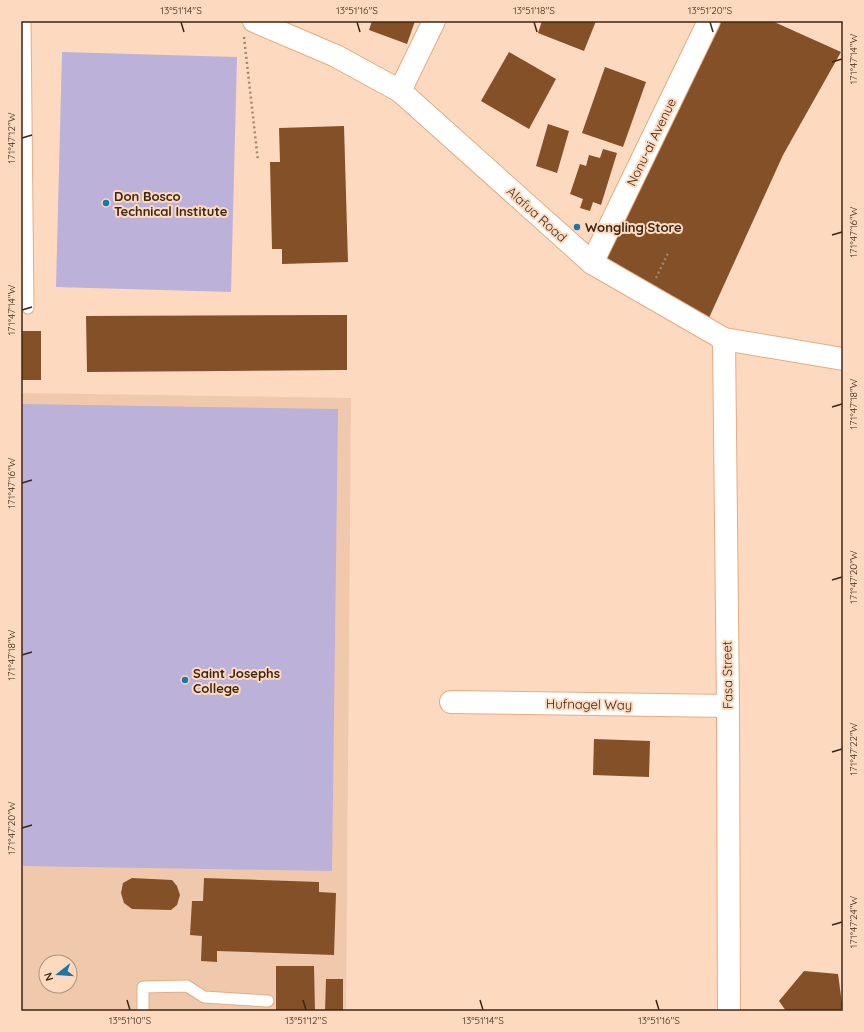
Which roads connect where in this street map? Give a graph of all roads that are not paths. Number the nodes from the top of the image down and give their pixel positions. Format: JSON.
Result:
{"nodes":[{"id":1,"x":25,"y":21,"type":"edge"},
{"id":2,"x":434,"y":21,"type":"edge"},
{"id":3,"x":709,"y":21,"type":"edge"},
{"id":4,"x":249,"y":29,"type":"edge"},
{"id":5,"x":400,"y":91,"type":"junction"},
{"id":6,"x":24,"y":96,"type":"edge"},
{"id":7,"x":24,"y":205,"type":"edge"},
{"id":8,"x":592,"y":263,"type":"junction"},
{"id":9,"x":28,"y":308,"type":"dead end"},
{"id":10,"x":724,"y":339,"type":"junction"},
{"id":11,"x":843,"y":359,"type":"edge"},
{"id":12,"x":451,"y":702,"type":"dead end"},
{"id":13,"x":728,"y":706,"type":"junction"},
{"id":14,"x":268,"y":1001,"type":"dead end"},
{"id":15,"x":143,"y":1011,"type":"edge"},
{"id":16,"x":729,"y":1011,"type":"edge"}],
"edges":[{"from":1,"to":6,"type":"lane"},
{"from":2,"to":5,"type":"street"},
{"from":3,"to":8,"type":"street","name":"Nonu-ai Avenue"},
{"from":4,"to":5,"type":"street","name":"Alafua Road"},
{"from":5,"to":8,"type":"street","name":"Alafua Road"},
{"from":6,"to":7,"type":"lane"},
{"from":7,"to":9,"type":"lane"},
{"from":8,"to":10,"type":"street","name":"Alafua Road"},
{"from":10,"to":11,"type":"street","name":"Alafua Road"},
{"from":10,"to":13,"type":"street","name":"Fasa Street"},
{"from":12,"to":13,"type":"street","name":"Hufnagel Way"},
{"from":13,"to":16,"type":"street","name":"Fasa Street"},
{"from":14,"to":15,"type":"lane"}]}
